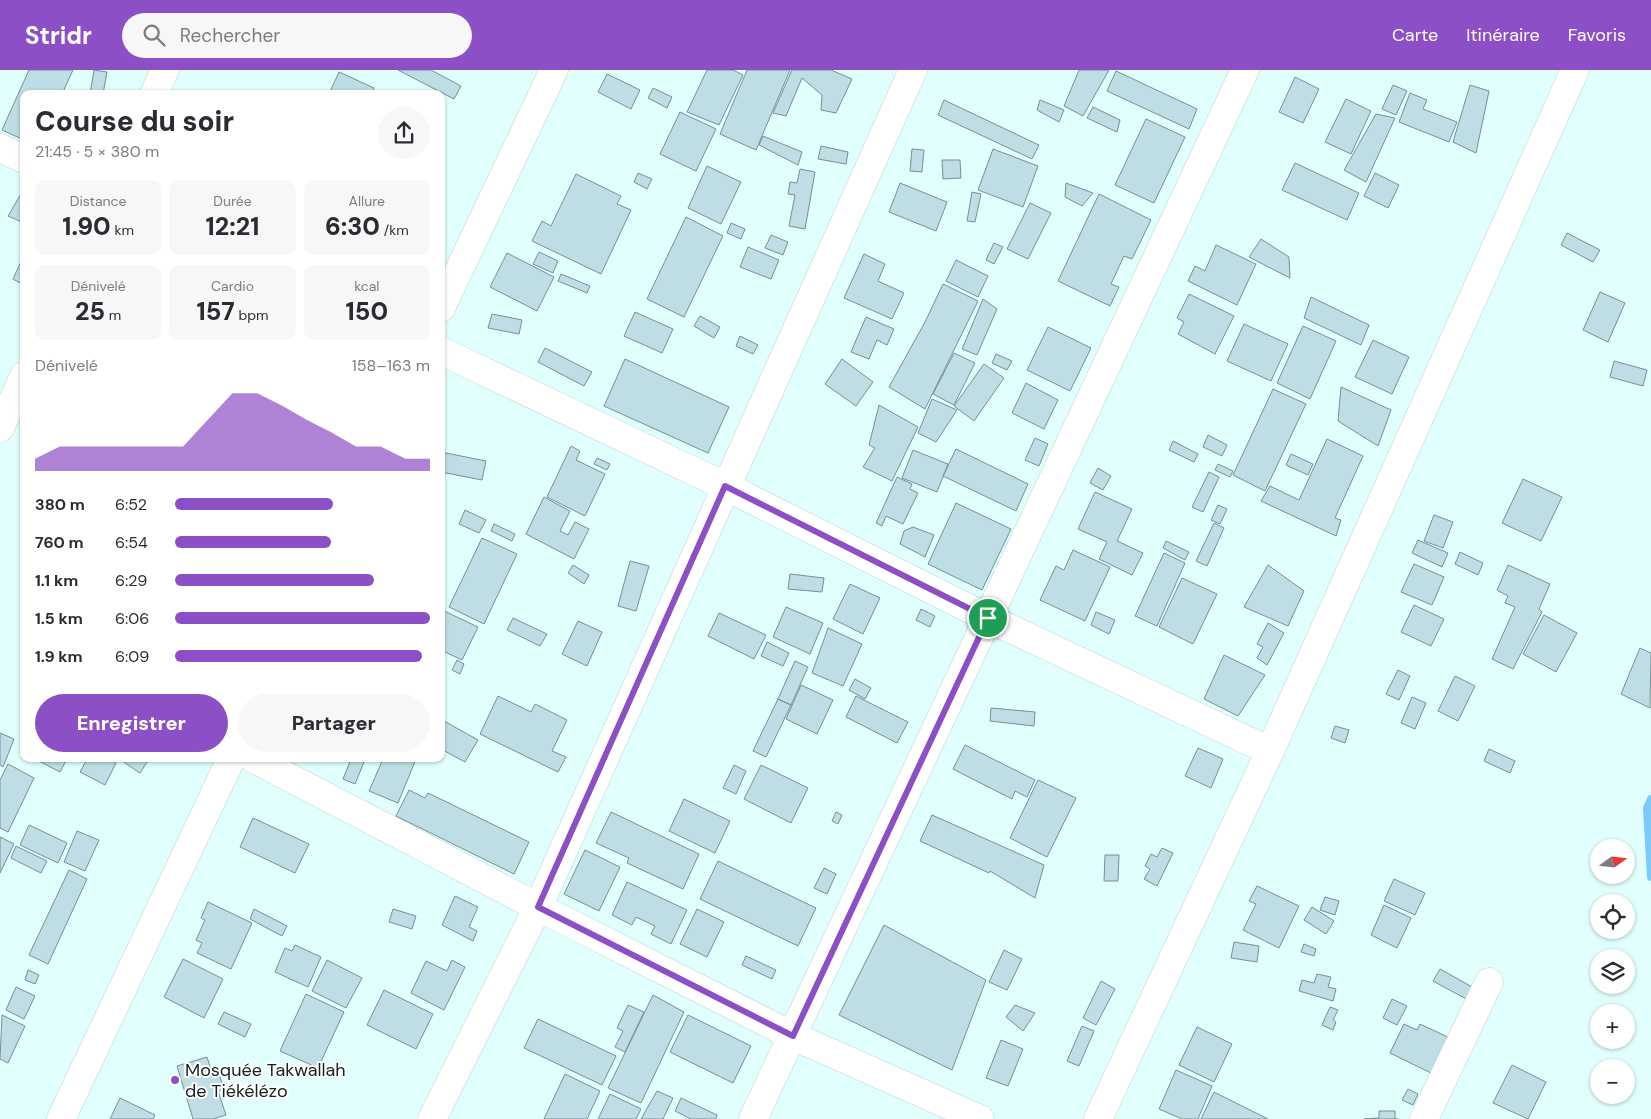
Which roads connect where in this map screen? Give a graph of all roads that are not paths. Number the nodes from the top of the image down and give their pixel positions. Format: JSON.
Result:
{"nodes":[{"id":1,"x":165,"y":70,"type":"edge"},
{"id":2,"x":554,"y":70,"type":"edge"},
{"id":3,"x":913,"y":70,"type":"edge"},
{"id":4,"x":1245,"y":70,"type":"edge"},
{"id":5,"x":1575,"y":70,"type":"edge"},
{"id":6,"x":156,"y":90,"type":"edge"},
{"id":7,"x":0,"y":148,"type":"edge"},
{"id":8,"x":20,"y":157,"type":"edge"},
{"id":9,"x":445,"y":300,"type":"edge"},
{"id":10,"x":445,"y":353,"type":"edge"},
{"id":11,"x":20,"y":385,"type":"edge"},
{"id":12,"x":0,"y":428,"type":"edge"},
{"id":13,"x":725,"y":486,"type":"junction"},
{"id":14,"x":988,"y":618,"type":"junction"},
{"id":15,"x":1270,"y":751,"type":"junction"},
{"id":16,"x":230,"y":762,"type":"edge"},
{"id":17,"x":260,"y":762,"type":"edge"},
{"id":18,"x":538,"y":907,"type":"junction"},
{"id":19,"x":1489,"y":982,"type":"dead end"},
{"id":20,"x":793,"y":1036,"type":"junction"},
{"id":21,"x":61,"y":1119,"type":"edge"},
{"id":22,"x":432,"y":1119,"type":"edge"},
{"id":23,"x":753,"y":1119,"type":"edge"},
{"id":24,"x":980,"y":1119,"type":"edge"},
{"id":25,"x":1098,"y":1119,"type":"edge"},
{"id":26,"x":1424,"y":1119,"type":"edge"}],
"edges":[{"from":1,"to":6,"type":"street"},
{"from":2,"to":9,"type":"street"},
{"from":3,"to":13,"type":"street"},
{"from":4,"to":14,"type":"street"},
{"from":5,"to":15,"type":"street"},
{"from":7,"to":8,"type":"street"},
{"from":10,"to":13,"type":"street"},
{"from":11,"to":12,"type":"street"},
{"from":13,"to":14,"type":"street"},
{"from":13,"to":18,"type":"street"},
{"from":14,"to":15,"type":"street"},
{"from":14,"to":20,"type":"street"},
{"from":15,"to":25,"type":"street"},
{"from":16,"to":21,"type":"street"},
{"from":17,"to":18,"type":"street"},
{"from":18,"to":20,"type":"street"},
{"from":18,"to":22,"type":"street"},
{"from":19,"to":26,"type":"street"},
{"from":20,"to":23,"type":"street"},
{"from":20,"to":24,"type":"street"}]}
